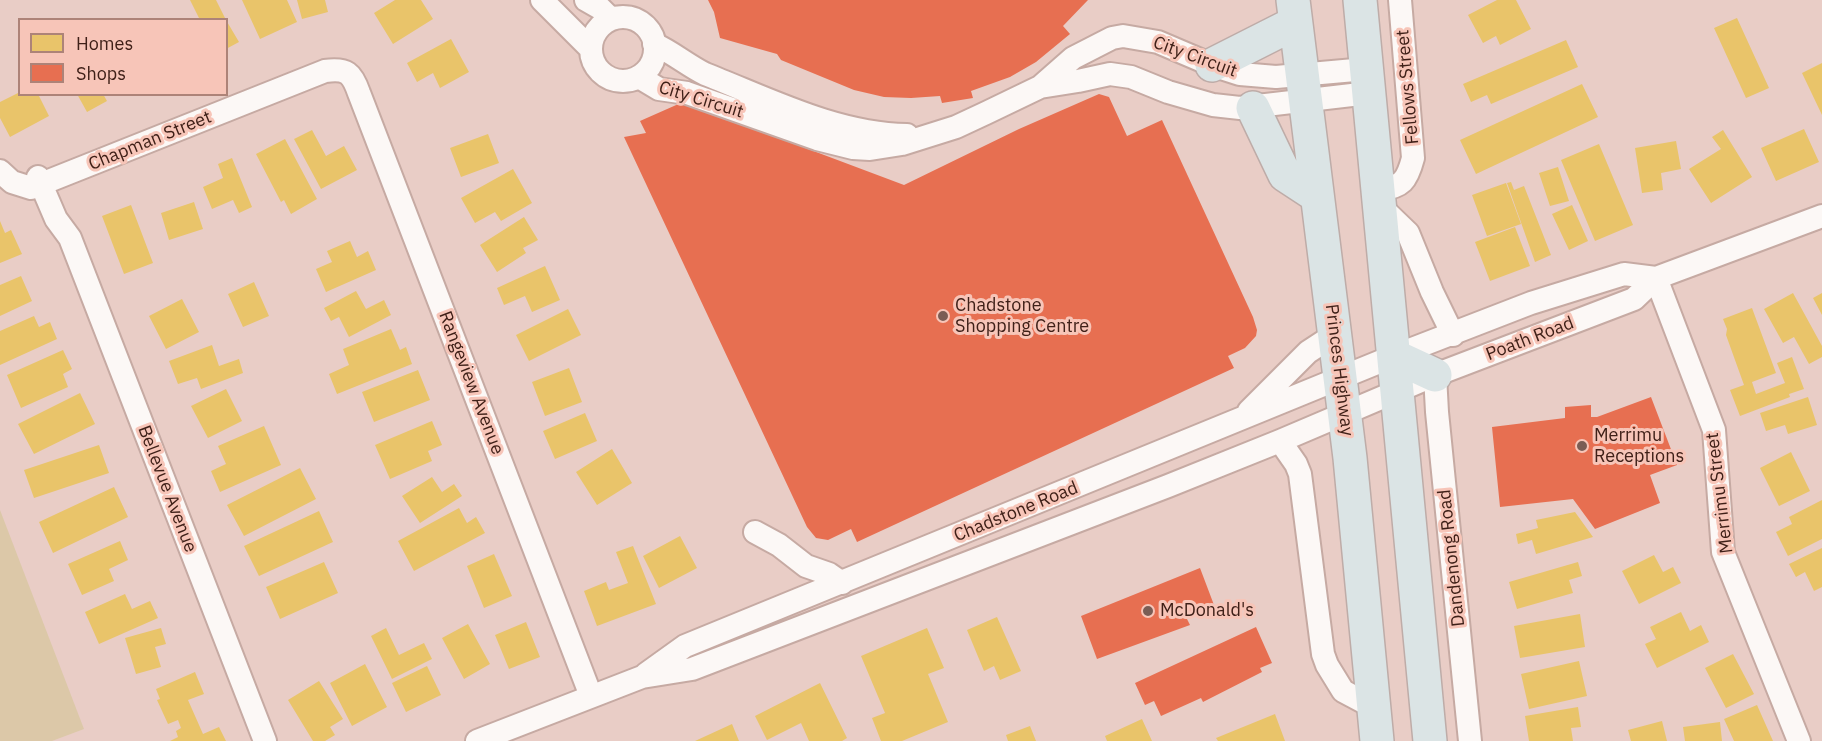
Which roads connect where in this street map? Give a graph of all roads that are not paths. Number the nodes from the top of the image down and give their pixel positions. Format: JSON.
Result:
{"nodes":[{"id":1,"x":542,"y":0,"type":"edge"},
{"id":2,"x":586,"y":0,"type":"edge"},
{"id":3,"x":1360,"y":0,"type":"edge"},
{"id":4,"x":1400,"y":0,"type":"edge"},
{"id":5,"x":1294,"y":12,"type":"edge"},
{"id":6,"x":611,"y":19,"type":"junction"},
{"id":7,"x":654,"y":44,"type":"junction"},
{"id":8,"x":590,"y":48,"type":"junction"},
{"id":9,"x":1212,"y":65,"type":"junction"},
{"id":10,"x":347,"y":72,"type":"joint"},
{"id":11,"x":639,"y":77,"type":"junction"},
{"id":12,"x":1367,"y":81,"type":"junction"},
{"id":13,"x":1040,"y":87,"type":"junction"},
{"id":14,"x":1303,"y":89,"type":"junction"},
{"id":15,"x":1254,"y":108,"type":"junction"},
{"id":16,"x":938,"y":132,"type":"junction"},
{"id":17,"x":44,"y":180,"type":"joint"},
{"id":18,"x":1317,"y":196,"type":"junction"},
{"id":19,"x":1379,"y":198,"type":"junction"},
{"id":20,"x":1822,"y":216,"type":"edge"},
{"id":21,"x":1656,"y":278,"type":"junction"},
{"id":22,"x":1334,"y":335,"type":"junction"},
{"id":23,"x":1453,"y":335,"type":"junction"},
{"id":24,"x":1394,"y":356,"type":"junction"},
{"id":25,"x":1435,"y":375,"type":"junction"},
{"id":26,"x":1339,"y":379,"type":"junction"},
{"id":27,"x":1397,"y":391,"type":"junction"},
{"id":28,"x":1344,"y":414,"type":"junction"},
{"id":29,"x":1242,"y":418,"type":"junction"},
{"id":30,"x":1280,"y":441,"type":"junction"},
{"id":31,"x":755,"y":532,"type":"dead end"},
{"id":32,"x":842,"y":583,"type":"junction"},
{"id":33,"x":642,"y":677,"type":"junction"},
{"id":34,"x":591,"y":696,"type":"junction"},
{"id":35,"x":1376,"y":732,"type":"edge"},
{"id":36,"x":265,"y":741,"type":"edge"},
{"id":37,"x":477,"y":741,"type":"edge"},
{"id":38,"x":1430,"y":741,"type":"edge"},
{"id":39,"x":1470,"y":741,"type":"edge"},
{"id":40,"x":1799,"y":741,"type":"edge"}],
"edges":[{"from":1,"to":8,"type":"street"},
{"from":2,"to":6,"type":"street"},
{"from":3,"to":12,"type":"highway"},
{"from":4,"to":19,"type":"street","name":"Fellows Street"},
{"from":5,"to":9,"type":"highway"},
{"from":5,"to":14,"type":"highway","name":"Princes Highway"},
{"from":6,"to":7,"type":"street"},
{"from":6,"to":8,"type":"street"},
{"from":7,"to":11,"type":"street"},
{"from":7,"to":16,"type":"street","name":"City Circuit"},
{"from":8,"to":11,"type":"street"},
{"from":9,"to":13,"type":"street","name":"City Circuit"},
{"from":9,"to":14,"type":"street","name":"City Circuit"},
{"from":10,"to":17,"type":"street","name":"Chapman Street"},
{"from":10,"to":34,"type":"street","name":"Rangeview Avenue"},
{"from":11,"to":16,"type":"street","name":"City Circuit"},
{"from":12,"to":14,"type":"street","name":"City Circuit"},
{"from":12,"to":19,"type":"highway"},
{"from":13,"to":15,"type":"street","name":"City Circuit"},
{"from":13,"to":16,"type":"street","name":"City Circuit"},
{"from":14,"to":15,"type":"street","name":"City Circuit"},
{"from":14,"to":18,"type":"highway","name":"Princes Highway"},
{"from":15,"to":18,"type":"highway"},
{"from":17,"to":36,"type":"street","name":"Bellevue Avenue"},
{"from":18,"to":22,"type":"highway","name":"Princes Highway"},
{"from":19,"to":23,"type":"street"},
{"from":19,"to":24,"type":"highway"},
{"from":20,"to":21,"type":"street","name":"Poath Road"},
{"from":21,"to":23,"type":"street","name":"Poath Road"},
{"from":21,"to":25,"type":"street","name":"Poath Road"},
{"from":21,"to":40,"type":"street","name":"Merrimu Street"},
{"from":22,"to":26,"type":"highway","name":"Princes Highway"},
{"from":22,"to":29,"type":"street"},
{"from":23,"to":24,"type":"street","name":"Poath Road"},
{"from":24,"to":25,"type":"highway"},
{"from":24,"to":26,"type":"street","name":"Chadstone Road"},
{"from":24,"to":27,"type":"highway"},
{"from":25,"to":27,"type":"street","name":"Poath Road"},
{"from":25,"to":39,"type":"street","name":"Dandenong Road"},
{"from":26,"to":28,"type":"highway","name":"Princes Highway"},
{"from":26,"to":29,"type":"street","name":"Chadstone Road"},
{"from":27,"to":28,"type":"street","name":"Chadstone Road"},
{"from":27,"to":38,"type":"highway"},
{"from":28,"to":30,"type":"street","name":"Chadstone Road"},
{"from":28,"to":35,"type":"highway","name":"Princes Highway"},
{"from":29,"to":32,"type":"street","name":"Chadstone Road"},
{"from":30,"to":33,"type":"street","name":"Chadstone Road"},
{"from":30,"to":35,"type":"street"},
{"from":31,"to":32,"type":"street"},
{"from":32,"to":33,"type":"street","name":"Chadstone Road"},
{"from":33,"to":34,"type":"street","name":"Chadstone Road"},
{"from":34,"to":37,"type":"street","name":"Chadstone Road"}]}
